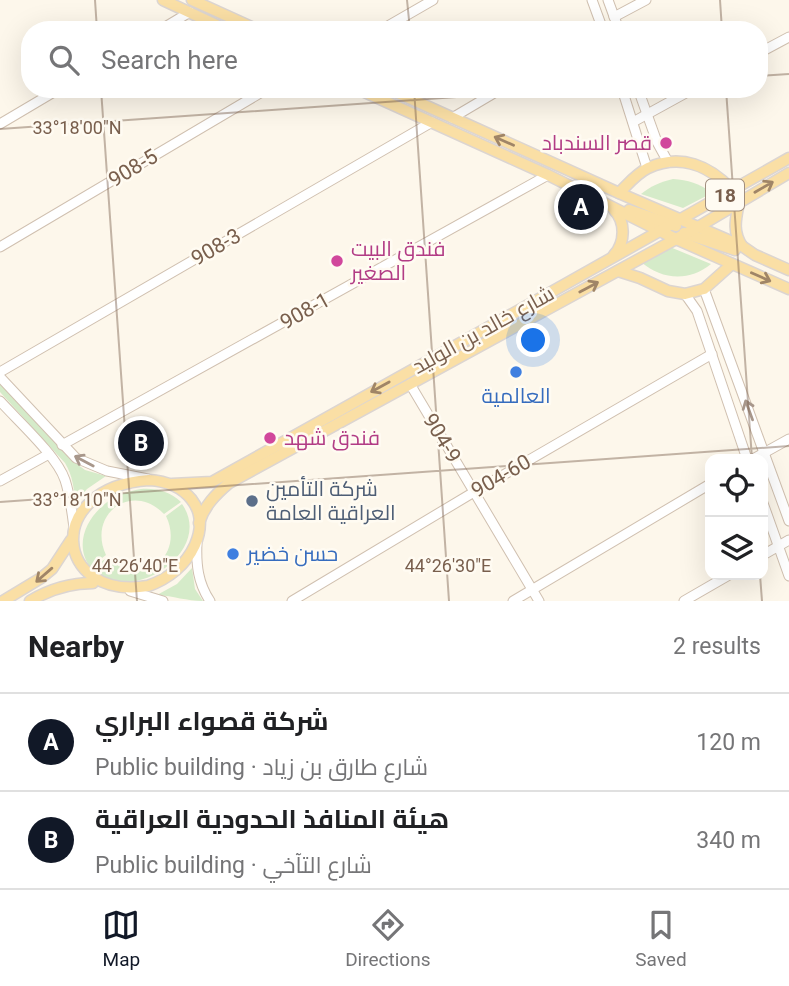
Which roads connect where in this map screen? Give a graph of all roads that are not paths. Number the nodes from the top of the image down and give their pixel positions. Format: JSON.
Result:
{"nodes":[{"id":1,"x":163,"y":0,"type":"edge"},
{"id":2,"x":433,"y":0,"type":"edge"},
{"id":3,"x":592,"y":0,"type":"edge"},
{"id":4,"x":608,"y":0,"type":"edge"},
{"id":5,"x":646,"y":0,"type":"edge"},
{"id":6,"x":202,"y":2,"type":"edge"},
{"id":7,"x":190,"y":12,"type":"junction"},
{"id":8,"x":614,"y":17,"type":"junction"},
{"id":9,"x":175,"y":21,"type":"edge"},
{"id":10,"x":208,"y":21,"type":"edge"},
{"id":11,"x":240,"y":21,"type":"edge"},
{"id":12,"x":397,"y":21,"type":"edge"},
{"id":13,"x":599,"y":21,"type":"edge"},
{"id":14,"x":616,"y":21,"type":"edge"},
{"id":15,"x":789,"y":37,"type":"edge"},
{"id":16,"x":768,"y":48,"type":"edge"},
{"id":17,"x":43,"y":98,"type":"edge"},
{"id":18,"x":252,"y":98,"type":"edge"},
{"id":19,"x":378,"y":98,"type":"edge"},
{"id":20,"x":409,"y":98,"type":"edge"},
{"id":21,"x":486,"y":98,"type":"edge"},
{"id":22,"x":625,"y":98,"type":"edge"},
{"id":23,"x":641,"y":98,"type":"edge"},
{"id":24,"x":676,"y":98,"type":"edge"},
{"id":25,"x":647,"y":114,"type":"junction"},
{"id":26,"x":453,"y":118,"type":"junction"},
{"id":27,"x":432,"y":122,"type":"junction"},
{"id":28,"x":633,"y":122,"type":"junction"},
{"id":29,"x":0,"y":124,"type":"edge"},
{"id":30,"x":789,"y":158,"type":"edge"},
{"id":31,"x":668,"y":162,"type":"junction"},
{"id":32,"x":647,"y":168,"type":"junction"},
{"id":33,"x":789,"y":173,"type":"edge"},
{"id":34,"x":548,"y":175,"type":"junction"},
{"id":35,"x":733,"y":190,"type":"junction"},
{"id":36,"x":619,"y":193,"type":"junction"},
{"id":37,"x":739,"y":201,"type":"junction"},
{"id":38,"x":612,"y":208,"type":"junction"},
{"id":39,"x":677,"y":223,"type":"junction"},
{"id":40,"x":698,"y":227,"type":"junction"},
{"id":41,"x":660,"y":232,"type":"junction"},
{"id":42,"x":687,"y":233,"type":"junction"},
{"id":43,"x":676,"y":239,"type":"junction"},
{"id":44,"x":742,"y":246,"type":"junction"},
{"id":45,"x":0,"y":247,"type":"edge"},
{"id":46,"x":755,"y":255,"type":"junction"},
{"id":47,"x":611,"y":258,"type":"junction"},
{"id":48,"x":732,"y":264,"type":"junction"},
{"id":49,"x":789,"y":270,"type":"edge"},
{"id":50,"x":618,"y":271,"type":"junction"},
{"id":51,"x":704,"y":289,"type":"junction"},
{"id":52,"x":789,"y":289,"type":"edge"},
{"id":53,"x":685,"y":294,"type":"junction"},
{"id":54,"x":712,"y":354,"type":"junction"},
{"id":55,"x":0,"y":375,"type":"edge"},
{"id":56,"x":410,"y":384,"type":"junction"},
{"id":57,"x":0,"y":401,"type":"edge"},
{"id":58,"x":789,"y":439,"type":"edge"},
{"id":59,"x":62,"y":445,"type":"junction"},
{"id":60,"x":765,"y":453,"type":"junction"},
{"id":61,"x":49,"y":454,"type":"junction"},
{"id":62,"x":745,"y":454,"type":"edge"},
{"id":63,"x":149,"y":480,"type":"junction"},
{"id":64,"x":0,"y":481,"type":"edge"},
{"id":65,"x":172,"y":484,"type":"junction"},
{"id":66,"x":705,"y":487,"type":"edge"},
{"id":67,"x":474,"y":492,"type":"junction"},
{"id":68,"x":768,"y":517,"type":"edge"},
{"id":69,"x":789,"y":521,"type":"edge"},
{"id":70,"x":200,"y":523,"type":"junction"},
{"id":71,"x":74,"y":534,"type":"junction"},
{"id":72,"x":789,"y":540,"type":"edge"},
{"id":73,"x":197,"y":541,"type":"junction"},
{"id":74,"x":778,"y":545,"type":"junction"},
{"id":75,"x":768,"y":552,"type":"edge"},
{"id":76,"x":789,"y":576,"type":"edge"},
{"id":77,"x":720,"y":580,"type":"edge"},
{"id":78,"x":93,"y":583,"type":"junction"},
{"id":79,"x":532,"y":590,"type":"junction"},
{"id":80,"x":128,"y":594,"type":"edge"},
{"id":81,"x":3,"y":601,"type":"edge"},
{"id":82,"x":30,"y":601,"type":"edge"},
{"id":83,"x":163,"y":601,"type":"edge"},
{"id":84,"x":210,"y":601,"type":"edge"},
{"id":85,"x":292,"y":601,"type":"edge"},
{"id":86,"x":513,"y":601,"type":"edge"},
{"id":87,"x":539,"y":601,"type":"edge"},
{"id":88,"x":684,"y":601,"type":"edge"}],
"edges":[{"from":1,"to":7,"type":"main road"},
{"from":2,"to":12,"type":"street"},
{"from":3,"to":13,"type":"street"},
{"from":4,"to":8,"type":"street"},
{"from":5,"to":8,"type":"street"},
{"from":6,"to":11,"type":"main road"},
{"from":7,"to":9,"type":"street"},
{"from":7,"to":10,"type":"main road"},
{"from":8,"to":14,"type":"street"},
{"from":15,"to":16,"type":"street"},
{"from":17,"to":29,"type":"street"},
{"from":18,"to":45,"type":"street","name":"908-5"},
{"from":19,"to":27,"type":"main road"},
{"from":20,"to":26,"type":"main road"},
{"from":21,"to":26,"type":"street"},
{"from":22,"to":28,"type":"street"},
{"from":23,"to":25,"type":"street"},
{"from":24,"to":25,"type":"street"},
{"from":25,"to":28,"type":"street"},
{"from":25,"to":31,"type":"street"},
{"from":36,"to":26,"type":"main road","one_way":true},
{"from":27,"to":34,"type":"main road"},
{"from":27,"to":55,"type":"street","name":"908-3"},
{"from":28,"to":32,"type":"street"},
{"from":30,"to":35,"type":"main road","name":"شارع خالد بن الوليد","number":"18"},
{"from":31,"to":32,"type":"main road"},
{"from":31,"to":35,"type":"main road"},
{"from":32,"to":36,"type":"main road"},
{"from":37,"to":33,"type":"main road","name":"شارع خالد بن الوليد","number":"18","one_way":true},
{"from":34,"to":38,"type":"main road"},
{"from":34,"to":59,"type":"street","name":"908-1"},
{"from":35,"to":39,"type":"main road","name":"شارع خالد بن الوليد","number":"18"},
{"from":36,"to":39,"type":"main road"},
{"from":37,"to":40,"type":"main road","name":"شارع خالد بن الوليد","number":"18"},
{"from":37,"to":44,"type":"main road"},
{"from":38,"to":39,"type":"main road"},
{"from":38,"to":41,"type":"main road"},
{"from":38,"to":47,"type":"main road"},
{"from":39,"to":40,"type":"main road"},
{"from":39,"to":41,"type":"main road","name":"شارع خالد بن الوليد","number":"18"},
{"from":40,"to":42,"type":"main road","name":"شارع خالد بن الوليد","number":"18"},
{"from":40,"to":44,"type":"main road"},
{"from":41,"to":42,"type":"main road"},
{"from":41,"to":43,"type":"main road"},
{"from":41,"to":47,"type":"main road","name":"شارع خالد بن الوليد","number":"18"},
{"from":42,"to":43,"type":"main road","name":"شارع خالد بن الوليد","number":"18"},
{"from":42,"to":46,"type":"main road"},
{"from":43,"to":48,"type":"main road"},
{"from":43,"to":50,"type":"main road","name":"شارع خالد بن الوليد","number":"18"},
{"from":44,"to":46,"type":"main road"},
{"from":46,"to":49,"type":"main road"},
{"from":47,"to":65,"type":"main road","name":"شارع خالد بن الوليد","one_way":true},
{"from":48,"to":51,"type":"main road"},
{"from":48,"to":52,"type":"main road","one_way":true},
{"from":50,"to":53,"type":"main road"},
{"from":56,"to":50,"type":"main road","name":"شارع خالد بن الوليد","one_way":true},
{"from":51,"to":53,"type":"main road"},
{"from":60,"to":51,"type":"street","one_way":true},
{"from":53,"to":54,"type":"street"},
{"from":54,"to":62,"type":"street"},
{"from":54,"to":67,"type":"street","name":"904-60"},
{"from":55,"to":59,"type":"street"},
{"from":56,"to":67,"type":"street","name":"904-9"},
{"from":56,"to":70,"type":"main road","name":"شارع خالد بن الوليد"},
{"from":57,"to":61,"type":"street"},
{"from":58,"to":60,"type":"street"},
{"from":63,"to":59,"type":"street","one_way":true},
{"from":60,"to":69,"type":"street"},
{"from":61,"to":64,"type":"street"},
{"from":61,"to":71,"type":"street"},
{"from":63,"to":65,"type":"main road"},
{"from":63,"to":71,"type":"main road"},
{"from":65,"to":70,"type":"main road"},
{"from":66,"to":79,"type":"street"},
{"from":67,"to":79,"type":"street","name":"904-9"},
{"from":67,"to":85,"type":"street","name":"904-60"},
{"from":68,"to":74,"type":"street"},
{"from":70,"to":73,"type":"main road"},
{"from":71,"to":78,"type":"main road"},
{"from":71,"to":81,"type":"main road","one_way":true},
{"from":72,"to":74,"type":"street"},
{"from":73,"to":80,"type":"main road"},
{"from":73,"to":84,"type":"street"},
{"from":74,"to":75,"type":"street"},
{"from":74,"to":76,"type":"street"},
{"from":77,"to":88,"type":"street"},
{"from":78,"to":80,"type":"main road"},
{"from":78,"to":82,"type":"main road"},
{"from":79,"to":86,"type":"street"},
{"from":79,"to":87,"type":"street","name":"904-9"},
{"from":80,"to":83,"type":"street"}]}
